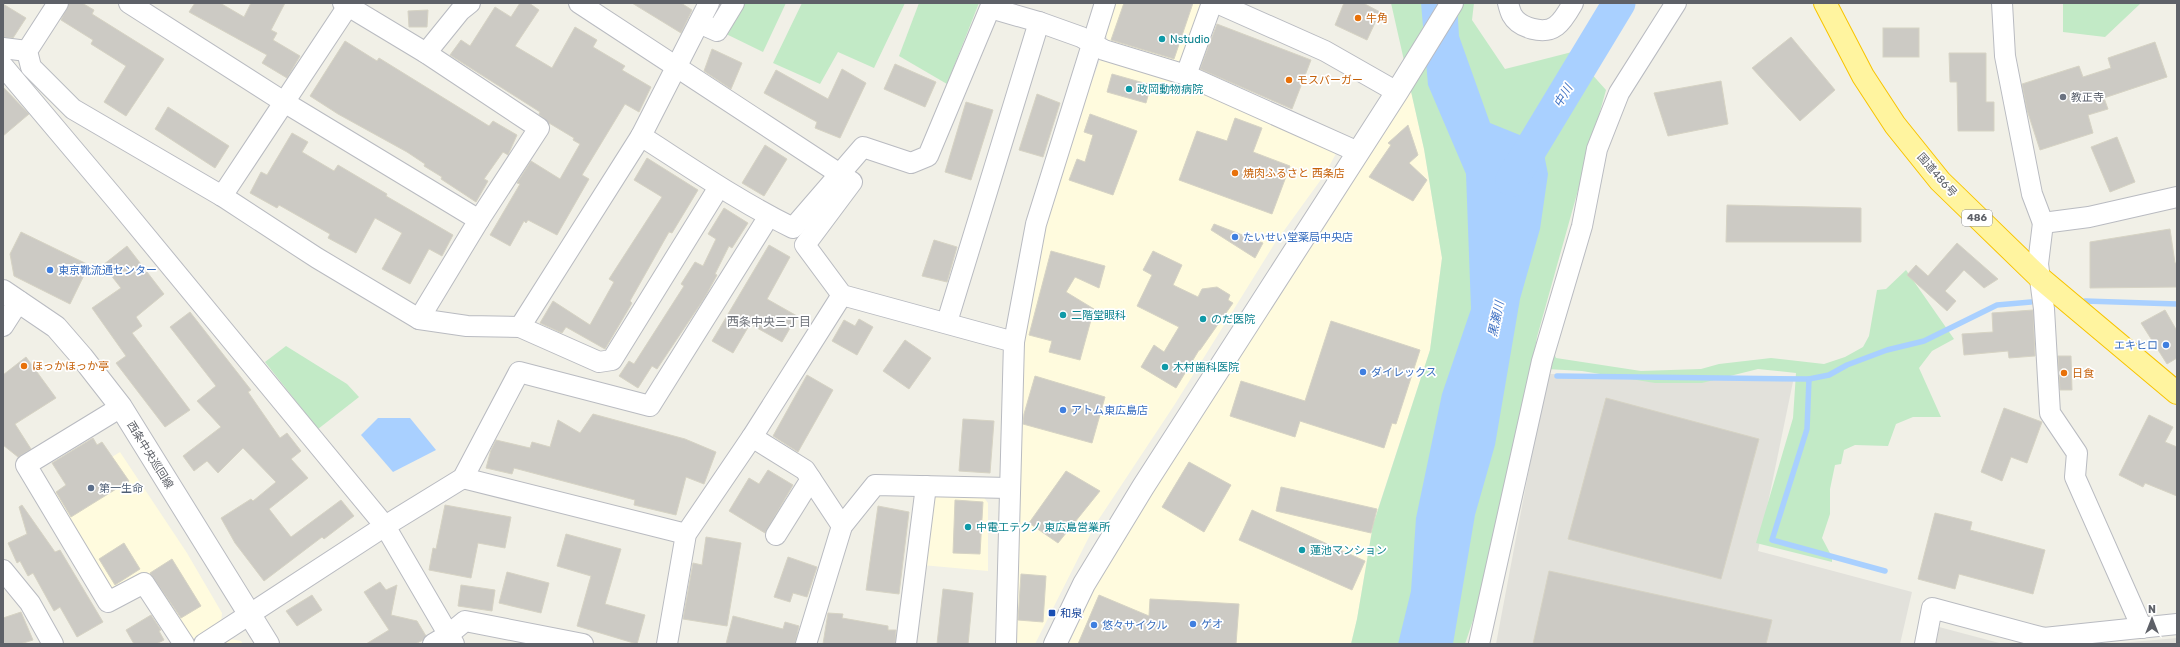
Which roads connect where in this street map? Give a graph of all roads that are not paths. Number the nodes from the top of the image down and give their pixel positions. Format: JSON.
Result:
{"nodes":[{"id":1,"x":58,"y":3,"type":"edge"},
{"id":2,"x":129,"y":3,"type":"edge"},
{"id":3,"x":470,"y":3,"type":"edge"},
{"id":4,"x":579,"y":3,"type":"edge"},
{"id":5,"x":710,"y":3,"type":"edge"},
{"id":6,"x":734,"y":3,"type":"edge"},
{"id":7,"x":1105,"y":3,"type":"edge"},
{"id":8,"x":1212,"y":3,"type":"edge"},
{"id":9,"x":1217,"y":3,"type":"edge"},
{"id":10,"x":1452,"y":3,"type":"edge"},
{"id":11,"x":1508,"y":3,"type":"edge"},
{"id":12,"x":1573,"y":3,"type":"edge"},
{"id":13,"x":1676,"y":3,"type":"edge"},
{"id":14,"x":1825,"y":3,"type":"edge"},
{"id":15,"x":2002,"y":3,"type":"edge"},
{"id":16,"x":346,"y":5,"type":"edge"},
{"id":17,"x":990,"y":6,"type":"edge"},
{"id":18,"x":1039,"y":22,"type":"junction"},
{"id":19,"x":700,"y":23,"type":"junction"},
{"id":20,"x":1092,"y":42,"type":"junction"},
{"id":21,"x":3,"y":48,"type":"edge"},
{"id":22,"x":27,"y":51,"type":"junction"},
{"id":23,"x":426,"y":53,"type":"junction"},
{"id":24,"x":3,"y":66,"type":"edge"},
{"id":25,"x":676,"y":67,"type":"junction"},
{"id":26,"x":1186,"y":74,"type":"junction"},
{"id":27,"x":1397,"y":92,"type":"junction"},
{"id":28,"x":284,"y":102,"type":"junction"},
{"id":29,"x":641,"y":136,"type":"junction"},
{"id":30,"x":1358,"y":152,"type":"junction"},
{"id":31,"x":842,"y":175,"type":"junction"},
{"id":32,"x":719,"y":187,"type":"junction"},
{"id":33,"x":222,"y":196,"type":"junction"},
{"id":34,"x":2177,"y":197,"type":"edge"},
{"id":35,"x":769,"y":216,"type":"junction"},
{"id":36,"x":479,"y":220,"type":"junction"},
{"id":37,"x":2043,"y":222,"type":"junction"},
{"id":38,"x":2040,"y":278,"type":"junction"},
{"id":39,"x":842,"y":295,"type":"junction"},
{"id":40,"x":11,"y":296,"type":"edge"},
{"id":41,"x":419,"y":319,"type":"junction"},
{"id":42,"x":947,"y":322,"type":"junction"},
{"id":43,"x":3,"y":326,"type":"edge"},
{"id":44,"x":520,"y":327,"type":"junction"},
{"id":45,"x":1014,"y":342,"type":"junction"},
{"id":46,"x":2177,"y":393,"type":"edge"},
{"id":47,"x":120,"y":407,"type":"junction"},
{"id":48,"x":752,"y":437,"type":"junction"},
{"id":49,"x":463,"y":478,"type":"junction"},
{"id":50,"x":811,"y":479,"type":"junction"},
{"id":51,"x":926,"y":486,"type":"junction"},
{"id":52,"x":1009,"y":488,"type":"junction"},
{"id":53,"x":384,"y":526,"type":"junction"},
{"id":54,"x":842,"y":526,"type":"junction"},
{"id":55,"x":686,"y":534,"type":"junction"},
{"id":56,"x":776,"y":535,"type":"dead end"},
{"id":57,"x":3,"y":570,"type":"edge"},
{"id":58,"x":249,"y":614,"type":"junction"},
{"id":59,"x":2177,"y":624,"type":"edge"},
{"id":60,"x":2142,"y":628,"type":"junction"},
{"id":61,"x":445,"y":641,"type":"edge"},
{"id":62,"x":53,"y":644,"type":"edge"},
{"id":63,"x":184,"y":644,"type":"edge"},
{"id":64,"x":204,"y":644,"type":"edge"},
{"id":65,"x":268,"y":644,"type":"edge"},
{"id":66,"x":583,"y":644,"type":"edge"},
{"id":67,"x":667,"y":644,"type":"edge"},
{"id":68,"x":806,"y":644,"type":"edge"},
{"id":69,"x":906,"y":644,"type":"edge"},
{"id":70,"x":1006,"y":644,"type":"edge"},
{"id":71,"x":1055,"y":644,"type":"edge"},
{"id":72,"x":1479,"y":644,"type":"edge"},
{"id":73,"x":1926,"y":644,"type":"edge"}],
"edges":[{"from":1,"to":22,"type":"street"},
{"from":2,"to":28,"type":"street"},
{"from":3,"to":23,"type":"street"},
{"from":4,"to":25,"type":"street"},
{"from":5,"to":19,"type":"street"},
{"from":6,"to":19,"type":"street"},
{"from":7,"to":20,"type":"street"},
{"from":8,"to":26,"type":"street"},
{"from":9,"to":27,"type":"street"},
{"from":10,"to":27,"type":"street"},
{"from":11,"to":12,"type":"street"},
{"from":13,"to":72,"type":"street"},
{"from":14,"to":38,"type":"highway","name":"国道486号","number":"486"},
{"from":15,"to":37,"type":"street"},
{"from":16,"to":23,"type":"street"},
{"from":16,"to":28,"type":"street"},
{"from":17,"to":18,"type":"street"},
{"from":17,"to":31,"type":"street"},
{"from":18,"to":20,"type":"street"},
{"from":18,"to":42,"type":"street"},
{"from":19,"to":25,"type":"street"},
{"from":20,"to":26,"type":"street"},
{"from":20,"to":45,"type":"street"},
{"from":21,"to":22,"type":"street"},
{"from":22,"to":33,"type":"street"},
{"from":23,"to":36,"type":"street"},
{"from":24,"to":53,"type":"street"},
{"from":25,"to":29,"type":"street"},
{"from":25,"to":31,"type":"street"},
{"from":26,"to":30,"type":"street"},
{"from":27,"to":30,"type":"street"},
{"from":28,"to":33,"type":"street"},
{"from":28,"to":36,"type":"street"},
{"from":29,"to":32,"type":"street"},
{"from":29,"to":44,"type":"street"},
{"from":30,"to":71,"type":"street"},
{"from":31,"to":35,"type":"street"},
{"from":31,"to":39,"type":"street"},
{"from":32,"to":35,"type":"street"},
{"from":32,"to":44,"type":"street"},
{"from":33,"to":41,"type":"street"},
{"from":34,"to":37,"type":"street"},
{"from":35,"to":49,"type":"street"},
{"from":36,"to":41,"type":"street"},
{"from":37,"to":38,"type":"street"},
{"from":38,"to":46,"type":"highway","name":"国道486号","number":"486"},
{"from":38,"to":60,"type":"street"},
{"from":39,"to":42,"type":"street"},
{"from":39,"to":48,"type":"street"},
{"from":40,"to":43,"type":"street"},
{"from":40,"to":47,"type":"street","name":"西条中央巡回線"},
{"from":41,"to":44,"type":"street"},
{"from":42,"to":45,"type":"street"},
{"from":45,"to":52,"type":"street"},
{"from":47,"to":58,"type":"street","name":"西条中央巡回線"},
{"from":47,"to":63,"type":"street"},
{"from":48,"to":50,"type":"street"},
{"from":48,"to":55,"type":"street"},
{"from":49,"to":53,"type":"street"},
{"from":49,"to":55,"type":"street"},
{"from":50,"to":54,"type":"street"},
{"from":50,"to":56,"type":"street"},
{"from":51,"to":52,"type":"street"},
{"from":51,"to":54,"type":"street"},
{"from":51,"to":69,"type":"street"},
{"from":52,"to":70,"type":"street"},
{"from":53,"to":58,"type":"street"},
{"from":53,"to":61,"type":"street"},
{"from":54,"to":68,"type":"street"},
{"from":55,"to":67,"type":"street"},
{"from":57,"to":62,"type":"street"},
{"from":58,"to":64,"type":"street"},
{"from":58,"to":65,"type":"street","name":"西条中央巡回線"},
{"from":59,"to":60,"type":"street"},
{"from":60,"to":73,"type":"street"},
{"from":61,"to":66,"type":"street"}]}
